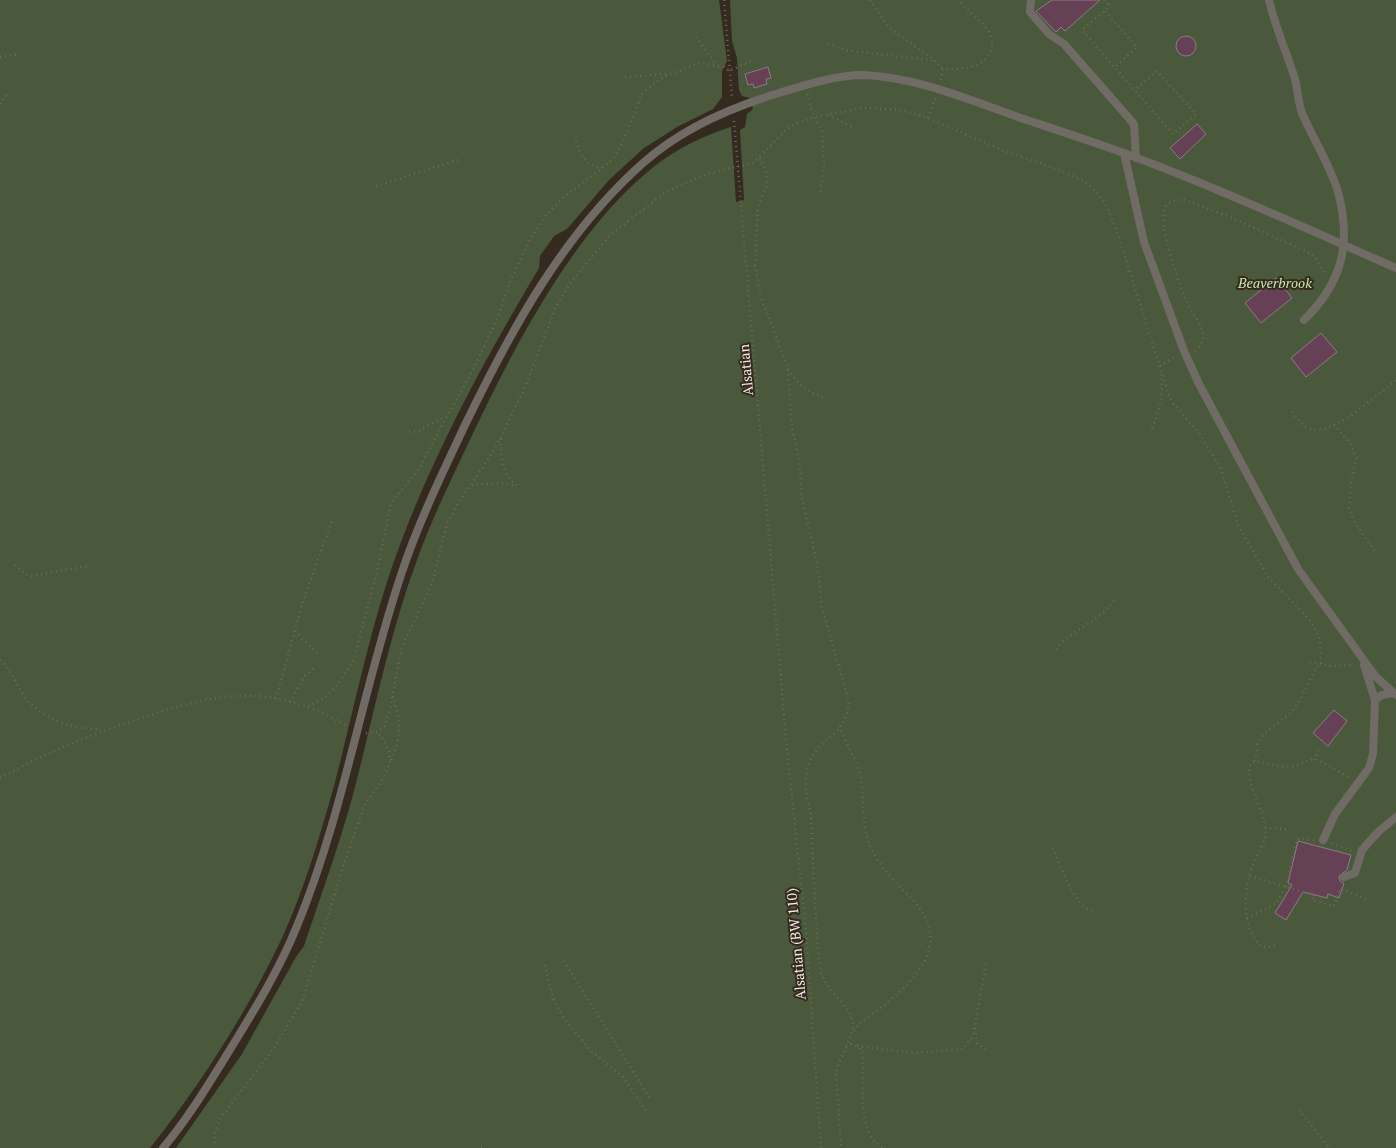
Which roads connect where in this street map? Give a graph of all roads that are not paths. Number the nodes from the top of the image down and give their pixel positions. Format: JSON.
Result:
{"nodes":[{"id":1,"x":1031,"y":0,"type":"edge"},
{"id":2,"x":1269,"y":0,"type":"edge"},
{"id":3,"x":1124,"y":153,"type":"junction"},
{"id":4,"x":1136,"y":158,"type":"junction"},
{"id":5,"x":1345,"y":246,"type":"junction"},
{"id":6,"x":1396,"y":268,"type":"edge"},
{"id":7,"x":1304,"y":320,"type":"dead end"},
{"id":8,"x":1360,"y":663,"type":"junction"},
{"id":9,"x":1394,"y":694,"type":"edge"},
{"id":10,"x":1375,"y":700,"type":"junction"},
{"id":11,"x":1396,"y":817,"type":"edge"},
{"id":12,"x":1323,"y":840,"type":"road end"},
{"id":13,"x":1344,"y":877,"type":"dead end"},
{"id":14,"x":163,"y":1148,"type":"edge"}],
"edges":[{"from":1,"to":4,"type":"lane"},
{"from":2,"to":5,"type":"lane"},
{"from":3,"to":4,"type":"lane"},
{"from":3,"to":8,"type":"lane"},
{"from":3,"to":14,"type":"lane"},
{"from":4,"to":5,"type":"lane"},
{"from":5,"to":6,"type":"lane"},
{"from":5,"to":7,"type":"lane"},
{"from":8,"to":9,"type":"lane"},
{"from":8,"to":10,"type":"lane"},
{"from":9,"to":10,"type":"lane"},
{"from":10,"to":12,"type":"lane"},
{"from":11,"to":13,"type":"lane"}]}
